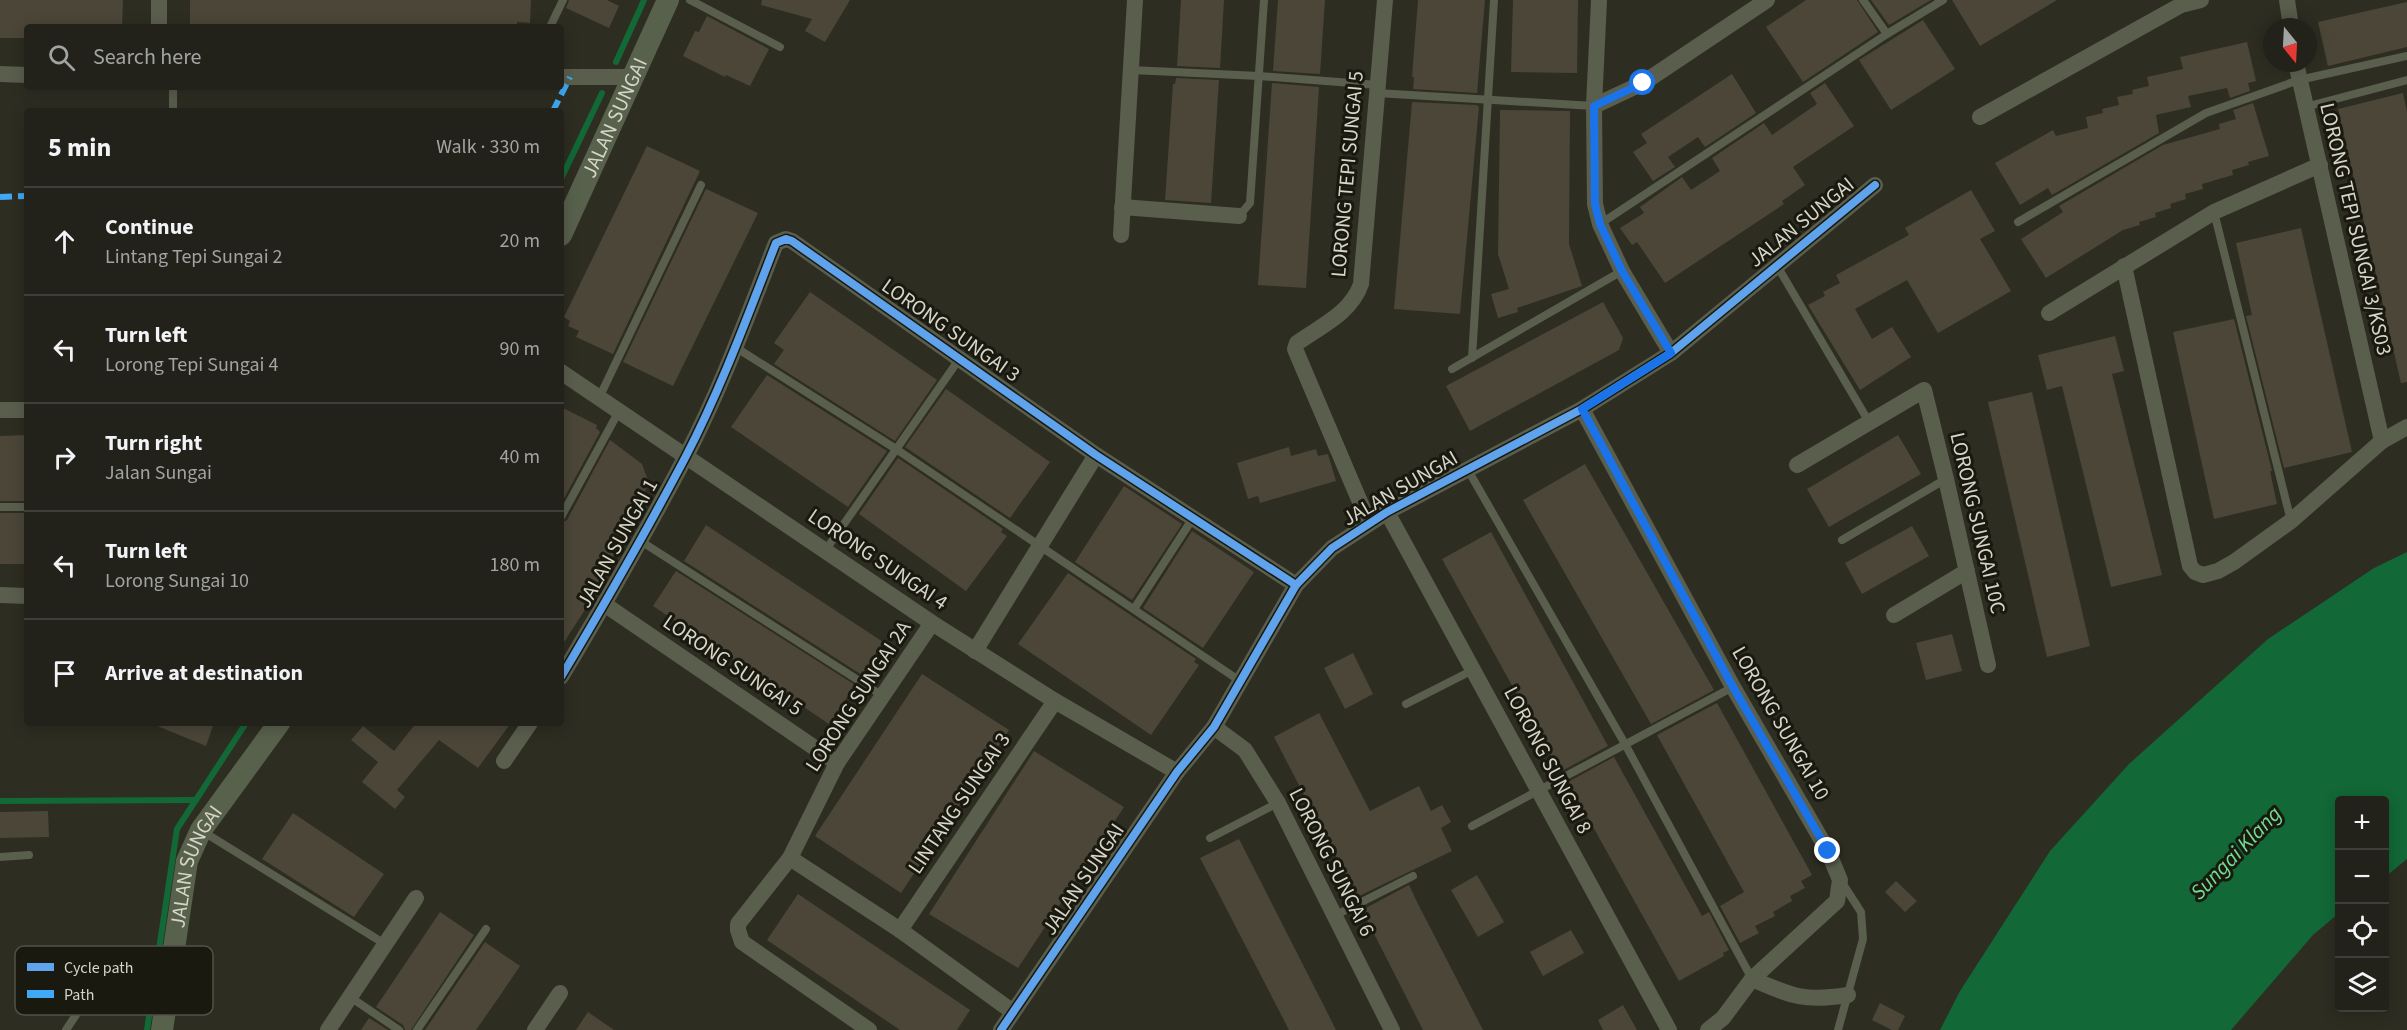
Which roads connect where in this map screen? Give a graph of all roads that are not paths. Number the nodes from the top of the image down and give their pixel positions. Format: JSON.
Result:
{"nodes":[{"id":1,"x":159,"y":0,"type":"edge"},
{"id":2,"x":563,"y":0,"type":"edge"},
{"id":3,"x":668,"y":0,"type":"edge"},
{"id":4,"x":690,"y":0,"type":"edge"},
{"id":5,"x":1135,"y":0,"type":"edge"},
{"id":6,"x":1264,"y":0,"type":"edge"},
{"id":7,"x":1385,"y":0,"type":"edge"},
{"id":8,"x":1494,"y":0,"type":"edge"},
{"id":9,"x":1599,"y":0,"type":"edge"},
{"id":10,"x":1767,"y":0,"type":"edge"},
{"id":11,"x":1863,"y":0,"type":"edge"},
{"id":12,"x":1943,"y":0,"type":"edge"},
{"id":13,"x":2201,"y":0,"type":"edge"},
{"id":14,"x":2287,"y":0,"type":"edge"},
{"id":15,"x":2181,"y":3,"type":"edge"},
{"id":16,"x":2290,"y":18,"type":"edge"},
{"id":17,"x":159,"y":24,"type":"edge"},
{"id":18,"x":551,"y":24,"type":"edge"},
{"id":19,"x":1887,"y":33,"type":"junction"},
{"id":20,"x":780,"y":47,"type":"dead end"},
{"id":21,"x":2407,"y":56,"type":"edge"},
{"id":22,"x":1131,"y":70,"type":"junction"},
{"id":23,"x":2298,"y":72,"type":"edge"},
{"id":24,"x":0,"y":74,"type":"edge"},
{"id":25,"x":24,"y":75,"type":"edge"},
{"id":26,"x":1259,"y":76,"type":"junction"},
{"id":27,"x":564,"y":77,"type":"edge"},
{"id":28,"x":633,"y":77,"type":"junction"},
{"id":29,"x":2299,"y":80,"type":"junction"},
{"id":30,"x":2407,"y":81,"type":"edge"},
{"id":31,"x":1377,"y":89,"type":"junction"},
{"id":32,"x":173,"y":90,"type":"edge"},
{"id":33,"x":1486,"y":100,"type":"junction"},
{"id":34,"x":1594,"y":106,"type":"junction"},
{"id":35,"x":2305,"y":107,"type":"junction"},
{"id":36,"x":173,"y":108,"type":"edge"},
{"id":37,"x":1980,"y":117,"type":"dead end"},
{"id":38,"x":2320,"y":165,"type":"junction"},
{"id":39,"x":701,"y":185,"type":"dead end"},
{"id":40,"x":1875,"y":185,"type":"dead end"},
{"id":41,"x":1122,"y":207,"type":"junction"},
{"id":42,"x":2214,"y":212,"type":"junction"},
{"id":43,"x":1239,"y":216,"type":"joint"},
{"id":44,"x":2018,"y":222,"type":"dead end"},
{"id":45,"x":1600,"y":224,"type":"junction"},
{"id":46,"x":564,"y":228,"type":"edge"},
{"id":47,"x":1121,"y":235,"type":"dead end"},
{"id":48,"x":1776,"y":264,"type":"junction"},
{"id":49,"x":2124,"y":266,"type":"junction"},
{"id":50,"x":1622,"y":271,"type":"junction"},
{"id":51,"x":2049,"y":313,"type":"dead end"},
{"id":52,"x":735,"y":347,"type":"junction"},
{"id":53,"x":1671,"y":353,"type":"junction"},
{"id":54,"x":960,"y":358,"type":"junction"},
{"id":55,"x":1472,"y":358,"type":"junction"},
{"id":56,"x":1452,"y":369,"type":"dead end"},
{"id":57,"x":564,"y":374,"type":"edge"},
{"id":58,"x":599,"y":398,"type":"junction"},
{"id":59,"x":1582,"y":409,"type":"junction"},
{"id":60,"x":0,"y":410,"type":"edge"},
{"id":61,"x":24,"y":410,"type":"edge"},
{"id":62,"x":619,"y":411,"type":"junction"},
{"id":63,"x":1869,"y":422,"type":"junction"},
{"id":64,"x":2407,"y":427,"type":"edge"},
{"id":65,"x":2382,"y":441,"type":"junction"},
{"id":66,"x":896,"y":449,"type":"junction"},
{"id":67,"x":1096,"y":455,"type":"junction"},
{"id":68,"x":686,"y":456,"type":"junction"},
{"id":69,"x":1797,"y":465,"type":"dead end"},
{"id":70,"x":1468,"y":470,"type":"junction"},
{"id":71,"x":1946,"y":479,"type":"junction"},
{"id":72,"x":0,"y":507,"type":"edge"},
{"id":73,"x":24,"y":507,"type":"edge"},
{"id":74,"x":564,"y":512,"type":"edge"},
{"id":75,"x":1388,"y":512,"type":"junction"},
{"id":76,"x":1193,"y":518,"type":"junction"},
{"id":77,"x":2291,"y":521,"type":"junction"},
{"id":78,"x":1369,"y":523,"type":"junction"},
{"id":79,"x":639,"y":540,"type":"junction"},
{"id":80,"x":1842,"y":540,"type":"dead end"},
{"id":81,"x":1039,"y":546,"type":"junction"},
{"id":82,"x":825,"y":551,"type":"junction"},
{"id":83,"x":1967,"y":572,"type":"junction"},
{"id":84,"x":1296,"y":585,"type":"junction"},
{"id":85,"x":0,"y":595,"type":"edge"},
{"id":86,"x":24,"y":596,"type":"edge"},
{"id":87,"x":604,"y":604,"type":"junction"},
{"id":88,"x":1134,"y":609,"type":"junction"},
{"id":89,"x":1894,"y":615,"type":"dead end"},
{"id":90,"x":932,"y":623,"type":"junction"},
{"id":91,"x":975,"y":651,"type":"junction"},
{"id":92,"x":1988,"y":665,"type":"dead end"},
{"id":93,"x":1473,"y":669,"type":"junction"},
{"id":94,"x":564,"y":672,"type":"edge"},
{"id":95,"x":1240,"y":681,"type":"junction"},
{"id":96,"x":1733,"y":687,"type":"junction"},
{"id":97,"x":883,"y":696,"type":"junction"},
{"id":98,"x":1055,"y":701,"type":"junction"},
{"id":99,"x":1406,"y":704,"type":"dead end"},
{"id":100,"x":277,"y":726,"type":"edge"},
{"id":101,"x":528,"y":726,"type":"edge"},
{"id":102,"x":1214,"y":727,"type":"junction"},
{"id":103,"x":1625,"y":744,"type":"junction"},
{"id":104,"x":504,"y":760,"type":"dead end"},
{"id":105,"x":837,"y":763,"type":"junction"},
{"id":106,"x":1178,"y":772,"type":"junction"},
{"id":107,"x":1539,"y":791,"type":"junction"},
{"id":108,"x":1278,"y":803,"type":"junction"},
{"id":109,"x":1472,"y":826,"type":"dead end"},
{"id":110,"x":201,"y":830,"type":"junction"},
{"id":111,"x":1210,"y":838,"type":"dead end"},
{"id":112,"x":29,"y":855,"type":"dead end"},
{"id":113,"x":0,"y":857,"type":"edge"},
{"id":114,"x":790,"y":858,"type":"junction"},
{"id":115,"x":1413,"y":876,"type":"dead end"},
{"id":116,"x":1840,"y":880,"type":"junction"},
{"id":117,"x":416,"y":898,"type":"dead end"},
{"id":118,"x":1335,"y":916,"type":"junction"},
{"id":119,"x":486,"y":929,"type":"dead end"},
{"id":120,"x":900,"y":930,"type":"junction"},
{"id":121,"x":385,"y":944,"type":"junction"},
{"id":122,"x":174,"y":946,"type":"edge"},
{"id":123,"x":1752,"y":979,"type":"junction"},
{"id":124,"x":560,"y":993,"type":"dead end"},
{"id":125,"x":1848,"y":995,"type":"junction"},
{"id":126,"x":350,"y":997,"type":"junction"},
{"id":127,"x":1013,"y":1012,"type":"junction"},
{"id":128,"x":76,"y":1015,"type":"edge"},
{"id":129,"x":164,"y":1015,"type":"edge"},
{"id":130,"x":66,"y":1030,"type":"edge"},
{"id":131,"x":162,"y":1030,"type":"edge"},
{"id":132,"x":328,"y":1030,"type":"edge"},
{"id":133,"x":399,"y":1030,"type":"edge"},
{"id":134,"x":417,"y":1030,"type":"edge"},
{"id":135,"x":535,"y":1030,"type":"edge"},
{"id":136,"x":869,"y":1030,"type":"edge"},
{"id":137,"x":1001,"y":1030,"type":"edge"},
{"id":138,"x":1392,"y":1030,"type":"edge"},
{"id":139,"x":1669,"y":1030,"type":"edge"},
{"id":140,"x":1708,"y":1030,"type":"edge"},
{"id":141,"x":1838,"y":1030,"type":"edge"}],
"edges":[{"from":1,"to":17,"type":"street"},
{"from":2,"to":18,"type":"lane"},
{"from":3,"to":28,"type":"street","name":"JALAN SUNGAI"},
{"from":4,"to":20,"type":"lane"},
{"from":5,"to":22,"type":"street"},
{"from":6,"to":26,"type":"lane"},
{"from":7,"to":31,"type":"street","name":"LORONG TEPI SUNGAI 5"},
{"from":8,"to":33,"type":"lane"},
{"from":9,"to":34,"type":"street"},
{"from":10,"to":34,"type":"street"},
{"from":11,"to":19,"type":"lane"},
{"from":12,"to":19,"type":"lane"},
{"from":13,"to":15,"type":"street"},
{"from":14,"to":16,"type":"street"},
{"from":15,"to":37,"type":"street"},
{"from":19,"to":45,"type":"lane"},
{"from":21,"to":29,"type":"lane"},
{"from":22,"to":26,"type":"lane"},
{"from":22,"to":41,"type":"street"},
{"from":23,"to":29,"type":"street","name":"LORONG TEPI SUNGAI 3/KS03"},
{"from":24,"to":25,"type":"street"},
{"from":26,"to":31,"type":"lane"},
{"from":26,"to":43,"type":"lane"},
{"from":27,"to":28,"type":"street"},
{"from":28,"to":46,"type":"street","name":"JALAN SUNGAI"},
{"from":29,"to":35,"type":"street","name":"LORONG TEPI SUNGAI 3/KS03"},
{"from":29,"to":44,"type":"lane"},
{"from":30,"to":35,"type":"lane"},
{"from":31,"to":33,"type":"lane"},
{"from":31,"to":78,"type":"street","name":"LORONG TEPI SUNGAI 5"},
{"from":32,"to":36,"type":"lane"},
{"from":33,"to":34,"type":"lane"},
{"from":33,"to":55,"type":"lane"},
{"from":34,"to":45,"type":"street"},
{"from":35,"to":38,"type":"street","name":"LORONG TEPI SUNGAI 3/KS03"},
{"from":38,"to":42,"type":"street"},
{"from":38,"to":65,"type":"street","name":"LORONG TEPI SUNGAI 3/KS03"},
{"from":39,"to":58,"type":"lane"},
{"from":40,"to":48,"type":"street","name":"JALAN SUNGAI"},
{"from":41,"to":43,"type":"street"},
{"from":41,"to":47,"type":"street"},
{"from":42,"to":49,"type":"street"},
{"from":42,"to":77,"type":"lane"},
{"from":45,"to":50,"type":"street"},
{"from":48,"to":53,"type":"street","name":"JALAN SUNGAI"},
{"from":48,"to":63,"type":"lane"},
{"from":49,"to":51,"type":"street"},
{"from":49,"to":77,"type":"street"},
{"from":50,"to":53,"type":"street"},
{"from":50,"to":55,"type":"lane"},
{"from":52,"to":54,"type":"street","name":"LORONG SUNGAI 3"},
{"from":52,"to":66,"type":"lane"},
{"from":52,"to":68,"type":"street","name":"LORONG SUNGAI 3"},
{"from":53,"to":59,"type":"street","name":"JALAN SUNGAI"},
{"from":54,"to":66,"type":"lane"},
{"from":54,"to":67,"type":"street","name":"LORONG SUNGAI 3"},
{"from":55,"to":56,"type":"lane"},
{"from":57,"to":58,"type":"street","name":"LORONG SUNGAI 4"},
{"from":58,"to":62,"type":"street","name":"LORONG SUNGAI 4"},
{"from":59,"to":70,"type":"street","name":"JALAN SUNGAI"},
{"from":59,"to":96,"type":"street","name":"LORONG SUNGAI 10"},
{"from":60,"to":61,"type":"street"},
{"from":62,"to":68,"type":"street","name":"LORONG SUNGAI 4"},
{"from":62,"to":74,"type":"lane"},
{"from":63,"to":69,"type":"street"},
{"from":63,"to":71,"type":"street","name":"LORONG SUNGAI 10C"},
{"from":64,"to":65,"type":"street"},
{"from":65,"to":77,"type":"street"},
{"from":66,"to":81,"type":"lane"},
{"from":66,"to":82,"type":"lane"},
{"from":67,"to":76,"type":"street","name":"LORONG SUNGAI 3"},
{"from":67,"to":81,"type":"street"},
{"from":68,"to":79,"type":"street","name":"JALAN SUNGAI 1"},
{"from":68,"to":82,"type":"street","name":"LORONG SUNGAI 4"},
{"from":70,"to":75,"type":"street","name":"JALAN SUNGAI"},
{"from":70,"to":103,"type":"lane"},
{"from":71,"to":80,"type":"lane"},
{"from":71,"to":83,"type":"street","name":"LORONG SUNGAI 10C"},
{"from":72,"to":73,"type":"lane"},
{"from":75,"to":78,"type":"street","name":"JALAN SUNGAI"},
{"from":75,"to":93,"type":"street","name":"LORONG SUNGAI 8"},
{"from":76,"to":84,"type":"street","name":"LORONG SUNGAI 3"},
{"from":76,"to":88,"type":"lane"},
{"from":78,"to":84,"type":"street","name":"JALAN SUNGAI"},
{"from":79,"to":87,"type":"street","name":"JALAN SUNGAI 1"},
{"from":79,"to":97,"type":"lane"},
{"from":81,"to":88,"type":"lane"},
{"from":81,"to":91,"type":"street"},
{"from":82,"to":90,"type":"street","name":"LORONG SUNGAI 4"},
{"from":83,"to":89,"type":"street"},
{"from":83,"to":92,"type":"street","name":"LORONG SUNGAI 10C"},
{"from":84,"to":95,"type":"street","name":"JALAN SUNGAI"},
{"from":85,"to":86,"type":"street"},
{"from":87,"to":94,"type":"street","name":"JALAN SUNGAI 1"},
{"from":87,"to":105,"type":"street","name":"LORONG SUNGAI 5"},
{"from":88,"to":95,"type":"lane"},
{"from":90,"to":91,"type":"street","name":"LORONG SUNGAI 4"},
{"from":90,"to":97,"type":"street","name":"LORONG SUNGAI 2A"},
{"from":91,"to":98,"type":"street","name":"LORONG SUNGAI 4"},
{"from":93,"to":99,"type":"lane"},
{"from":93,"to":107,"type":"street","name":"LORONG SUNGAI 8"},
{"from":95,"to":102,"type":"street","name":"JALAN SUNGAI"},
{"from":96,"to":103,"type":"lane"},
{"from":96,"to":116,"type":"street","name":"LORONG SUNGAI 10"},
{"from":97,"to":105,"type":"street","name":"LORONG SUNGAI 2A"},
{"from":98,"to":106,"type":"street","name":"LORONG SUNGAI 4"},
{"from":98,"to":120,"type":"street","name":"LINTANG SUNGAI 3"},
{"from":100,"to":110,"type":"street","name":"JALAN SUNGAI"},
{"from":101,"to":104,"type":"street"},
{"from":102,"to":106,"type":"street","name":"JALAN SUNGAI"},
{"from":102,"to":108,"type":"street","name":"LORONG SUNGAI 6"},
{"from":103,"to":107,"type":"lane"},
{"from":103,"to":123,"type":"lane"},
{"from":105,"to":114,"type":"street","name":"LORONG SUNGAI 2A"},
{"from":106,"to":127,"type":"street","name":"JALAN SUNGAI"},
{"from":107,"to":109,"type":"lane"},
{"from":107,"to":139,"type":"street","name":"LORONG SUNGAI 8"},
{"from":108,"to":111,"type":"lane"},
{"from":108,"to":118,"type":"street","name":"LORONG SUNGAI 6"},
{"from":110,"to":121,"type":"lane"},
{"from":110,"to":122,"type":"street","name":"JALAN SUNGAI"},
{"from":112,"to":113,"type":"lane"},
{"from":114,"to":120,"type":"street"},
{"from":114,"to":136,"type":"street","name":"LORONG SUNGAI 2A"},
{"from":115,"to":118,"type":"lane"},
{"from":116,"to":123,"type":"street"},
{"from":116,"to":125,"type":"lane"},
{"from":117,"to":121,"type":"street"},
{"from":118,"to":138,"type":"street","name":"LORONG SUNGAI 6"},
{"from":119,"to":134,"type":"lane"},
{"from":120,"to":127,"type":"street"},
{"from":121,"to":126,"type":"street"},
{"from":123,"to":125,"type":"street"},
{"from":123,"to":140,"type":"street"},
{"from":124,"to":135,"type":"street"},
{"from":125,"to":141,"type":"lane"},
{"from":126,"to":132,"type":"street"},
{"from":126,"to":133,"type":"lane"},
{"from":127,"to":137,"type":"street","name":"JALAN SUNGAI"},
{"from":128,"to":130,"type":"lane"},
{"from":129,"to":131,"type":"street","name":"JALAN SUNGAI"}]}
